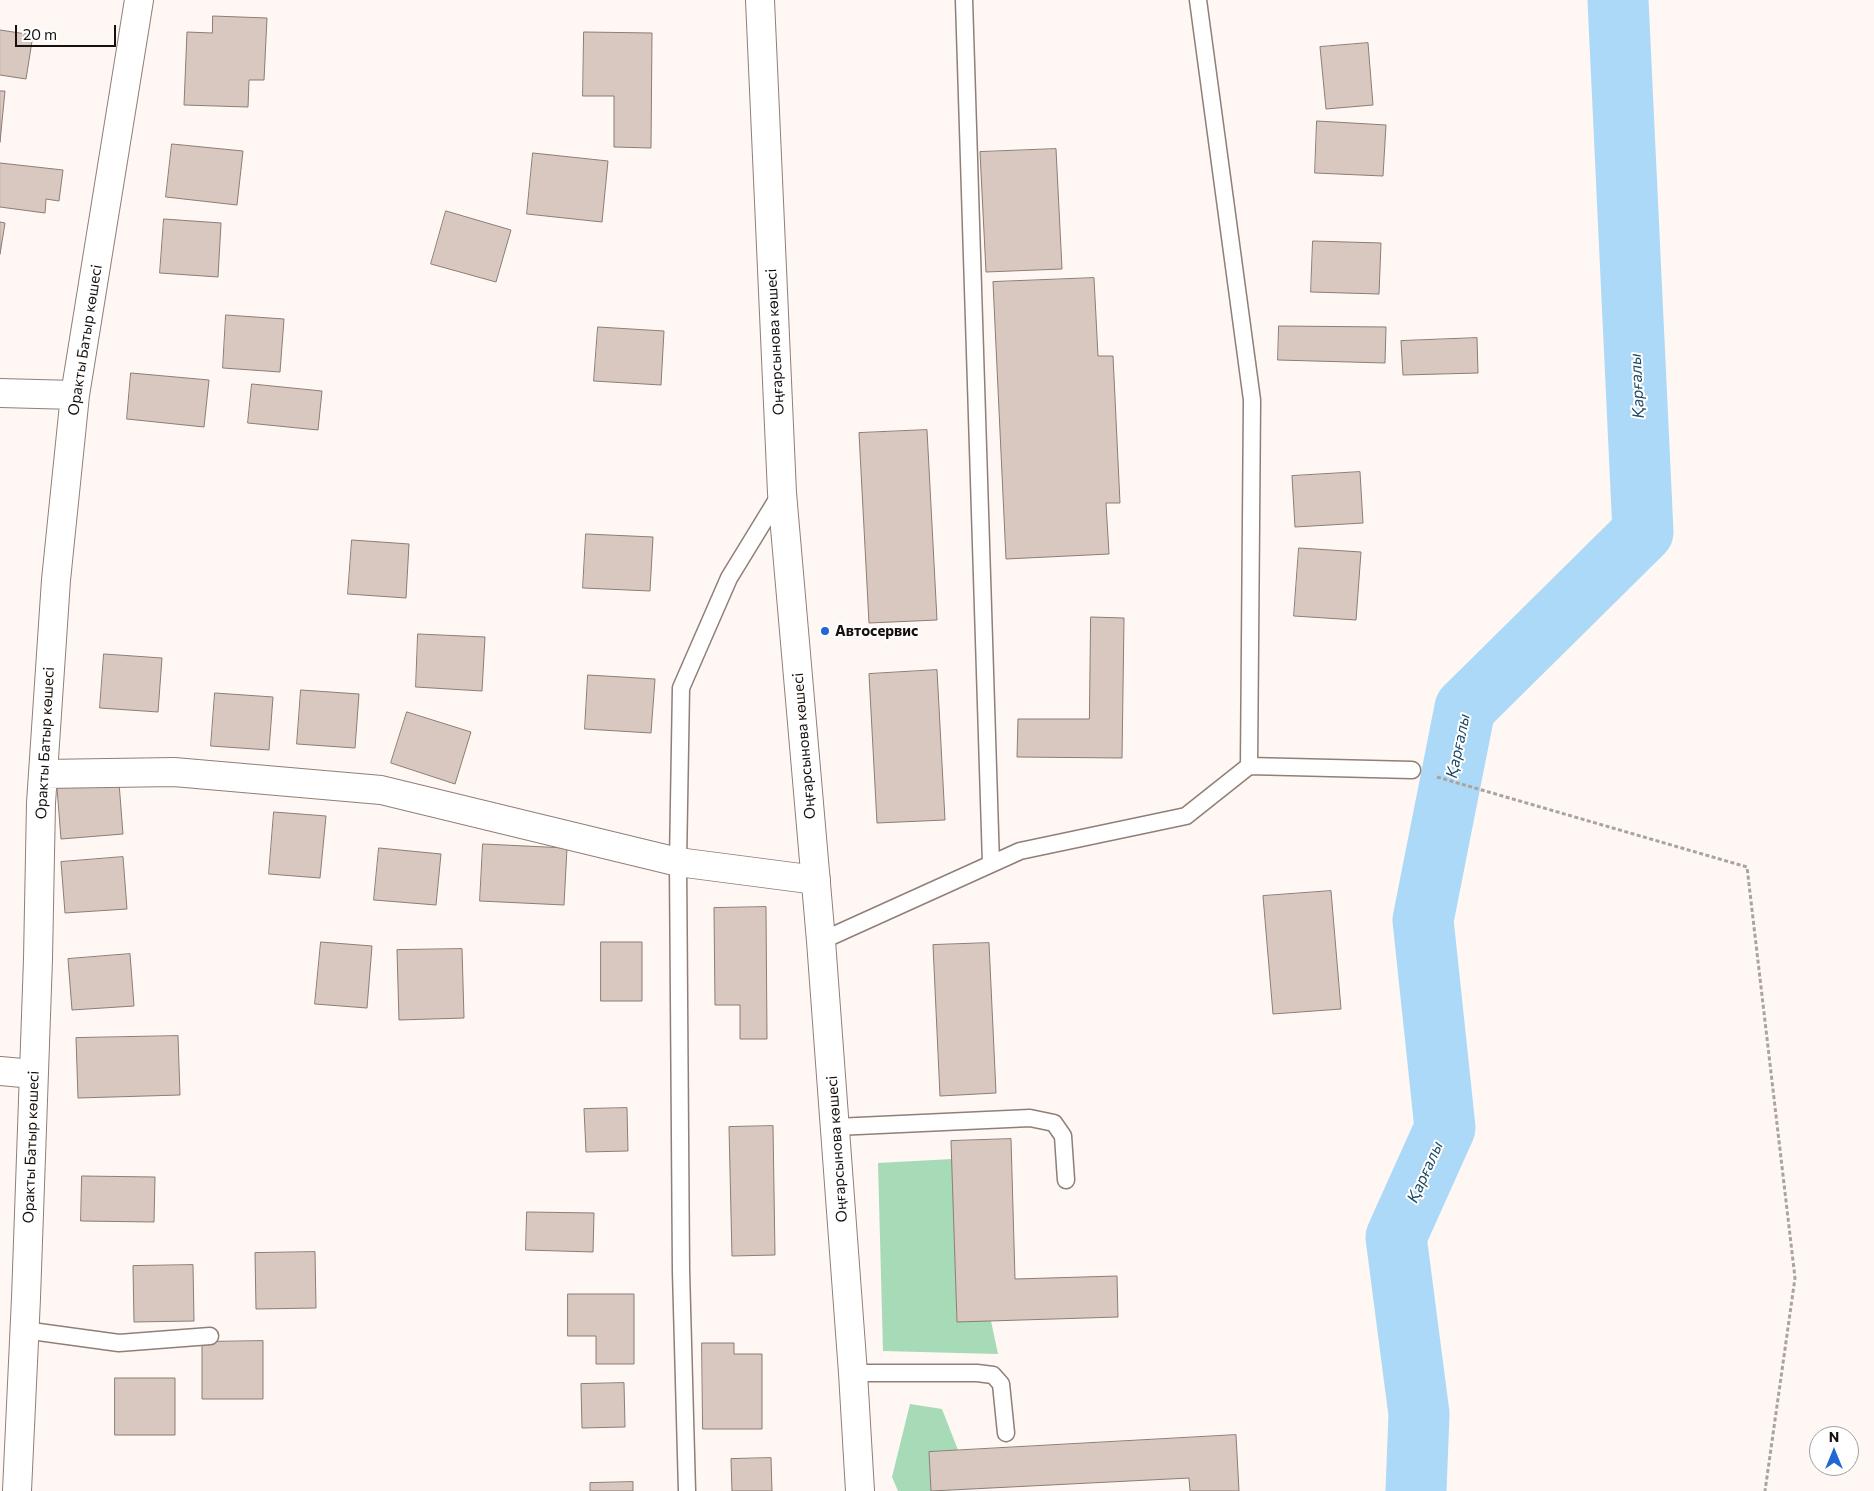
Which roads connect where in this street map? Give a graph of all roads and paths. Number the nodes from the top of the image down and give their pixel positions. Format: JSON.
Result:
{"nodes":[{"id":1,"x":139,"y":0,"type":"edge"},
{"id":2,"x":760,"y":0,"type":"edge"},
{"id":3,"x":964,"y":0,"type":"edge"},
{"id":4,"x":1198,"y":0,"type":"edge"},
{"id":5,"x":0,"y":393,"type":"edge"},
{"id":6,"x":75,"y":395,"type":"junction"},
{"id":7,"x":782,"y":492,"type":"junction"},
{"id":8,"x":1249,"y":766,"type":"junction"},
{"id":9,"x":1412,"y":770,"type":"joint"},
{"id":10,"x":43,"y":774,"type":"junction"},
{"id":11,"x":678,"y":862,"type":"junction"},
{"id":12,"x":991,"y":864,"type":"junction"},
{"id":13,"x":816,"y":880,"type":"junction"},
{"id":14,"x":821,"y":941,"type":"junction"},
{"id":15,"x":0,"y":1071,"type":"edge"},
{"id":16,"x":34,"y":1074,"type":"junction"},
{"id":17,"x":836,"y":1127,"type":"junction"},
{"id":18,"x":1066,"y":1180,"type":"dead end"},
{"id":19,"x":24,"y":1330,"type":"junction"},
{"id":20,"x":210,"y":1336,"type":"dead end"},
{"id":21,"x":853,"y":1373,"type":"junction"},
{"id":22,"x":1006,"y":1433,"type":"dead end"},
{"id":23,"x":17,"y":1491,"type":"edge"},
{"id":24,"x":687,"y":1491,"type":"edge"},
{"id":25,"x":860,"y":1491,"type":"edge"},
{"id":26,"x":1764,"y":1491,"type":"edge"}],
"edges":[{"from":1,"to":6,"type":"street","name":"Оракты Батыр көшесі"},
{"from":2,"to":7,"type":"street","name":"Оңғарсынова көшесі"},
{"from":3,"to":12,"type":"lane"},
{"from":4,"to":8,"type":"lane"},
{"from":5,"to":6,"type":"street"},
{"from":6,"to":10,"type":"street","name":"Оракты Батыр көшесі"},
{"from":7,"to":11,"type":"lane"},
{"from":7,"to":13,"type":"street","name":"Оңғарсынова көшесі"},
{"from":8,"to":9,"type":"lane"},
{"from":8,"to":12,"type":"lane"},
{"from":9,"to":26,"type":"path"},
{"from":10,"to":11,"type":"street"},
{"from":10,"to":16,"type":"street","name":"Оракты Батыр көшесі"},
{"from":11,"to":13,"type":"street"},
{"from":11,"to":24,"type":"lane"},
{"from":12,"to":14,"type":"lane"},
{"from":13,"to":14,"type":"street","name":"Оңғарсынова көшесі"},
{"from":14,"to":17,"type":"street","name":"Оңғарсынова көшесі"},
{"from":15,"to":16,"type":"street"},
{"from":16,"to":19,"type":"street","name":"Оракты Батыр көшесі"},
{"from":17,"to":18,"type":"lane"},
{"from":17,"to":21,"type":"street","name":"Оңғарсынова көшесі"},
{"from":19,"to":20,"type":"lane"},
{"from":19,"to":23,"type":"street","name":"Оракты Батыр көшесі"},
{"from":21,"to":22,"type":"lane"},
{"from":21,"to":25,"type":"street","name":"Оңғарсынова көшесі"}]}
